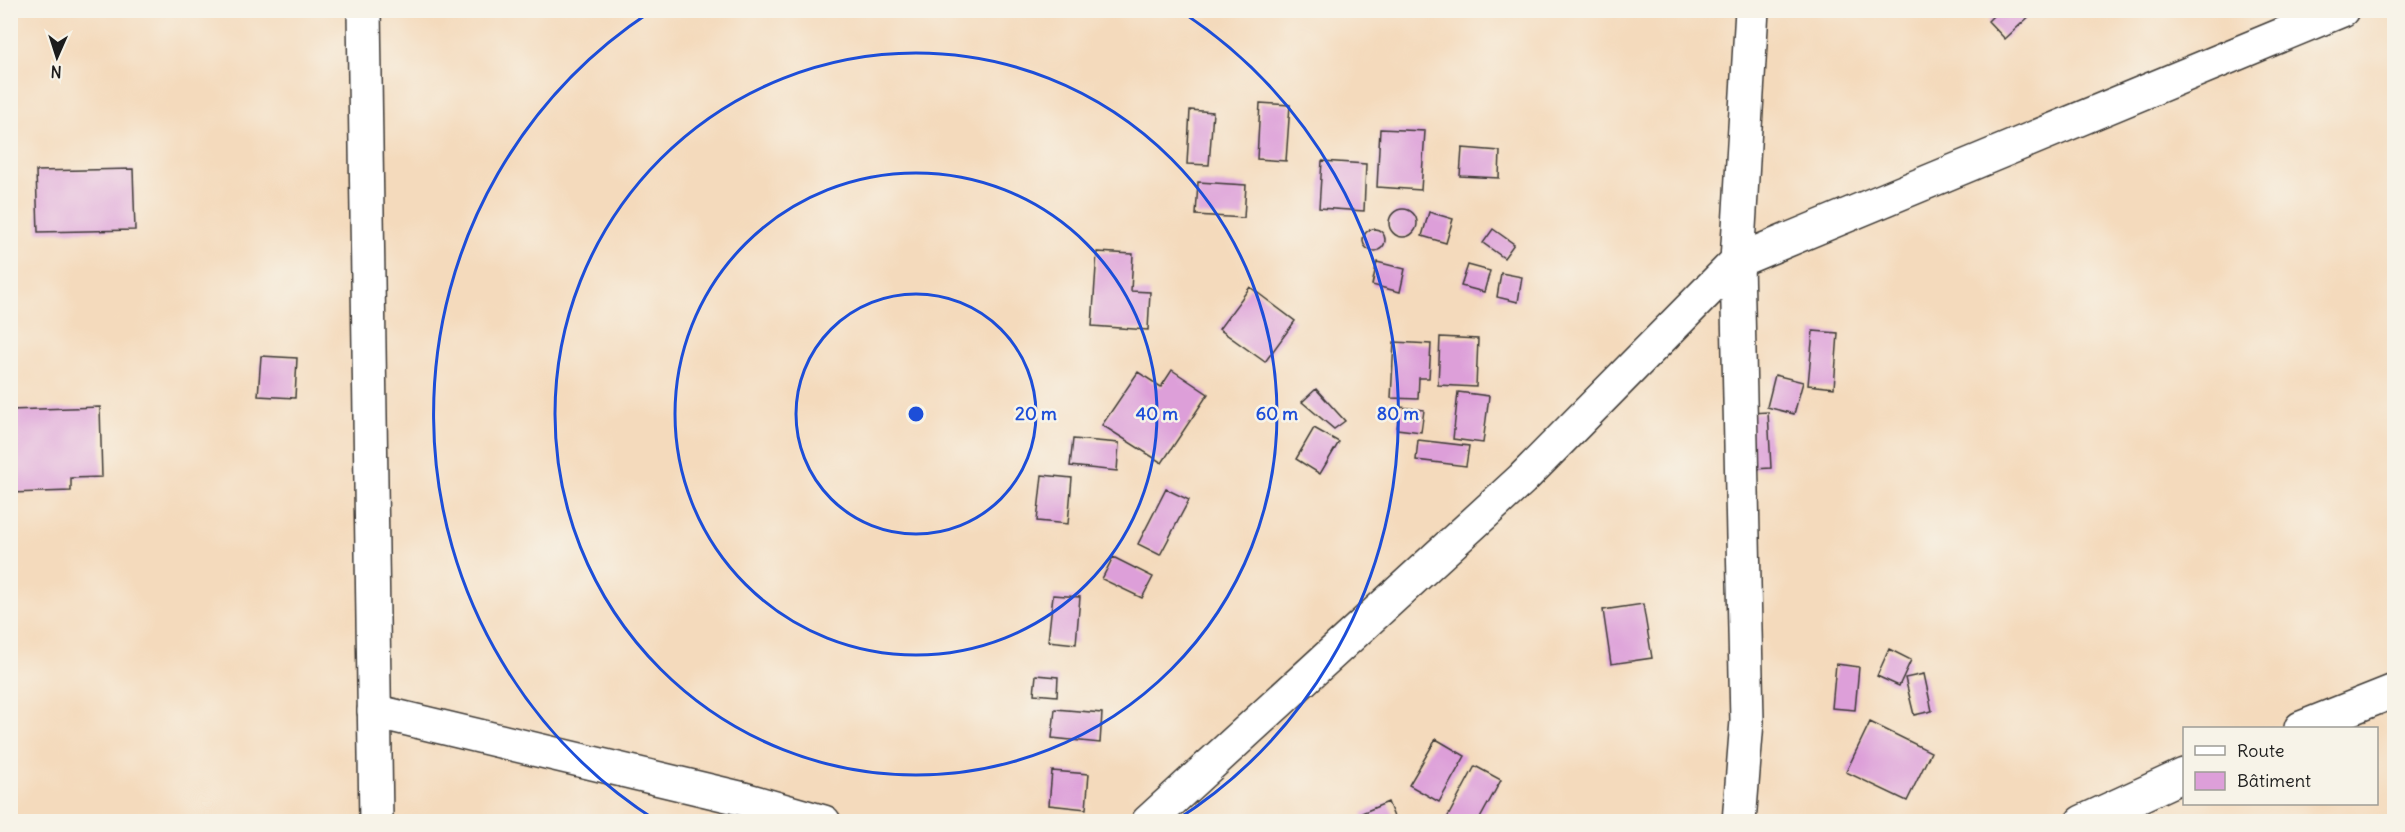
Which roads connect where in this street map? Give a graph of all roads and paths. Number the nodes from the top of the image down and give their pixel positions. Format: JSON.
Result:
{"nodes":[{"id":1,"x":364,"y":10,"type":"edge"},
{"id":2,"x":1752,"y":10,"type":"edge"},
{"id":3,"x":2342,"y":10,"type":"edge"},
{"id":4,"x":1737,"y":261,"type":"junction"},
{"id":5,"x":2394,"y":691,"type":"edge"},
{"id":6,"x":374,"y":711,"type":"junction"},
{"id":7,"x":2306,"y":727,"type":"edge"},
{"id":8,"x":2183,"y":775,"type":"edge"},
{"id":9,"x":376,"y":822,"type":"edge"},
{"id":10,"x":824,"y":822,"type":"edge"},
{"id":11,"x":1148,"y":822,"type":"edge"},
{"id":12,"x":1738,"y":822,"type":"edge"},
{"id":13,"x":2082,"y":822,"type":"edge"}],
"edges":[{"from":1,"to":6,"type":"street"},
{"from":2,"to":4,"type":"street"},
{"from":3,"to":4,"type":"street"},
{"from":4,"to":11,"type":"street"},
{"from":4,"to":12,"type":"street"},
{"from":5,"to":7,"type":"street"},
{"from":6,"to":9,"type":"street"},
{"from":6,"to":10,"type":"street"},
{"from":8,"to":13,"type":"street"}]}
